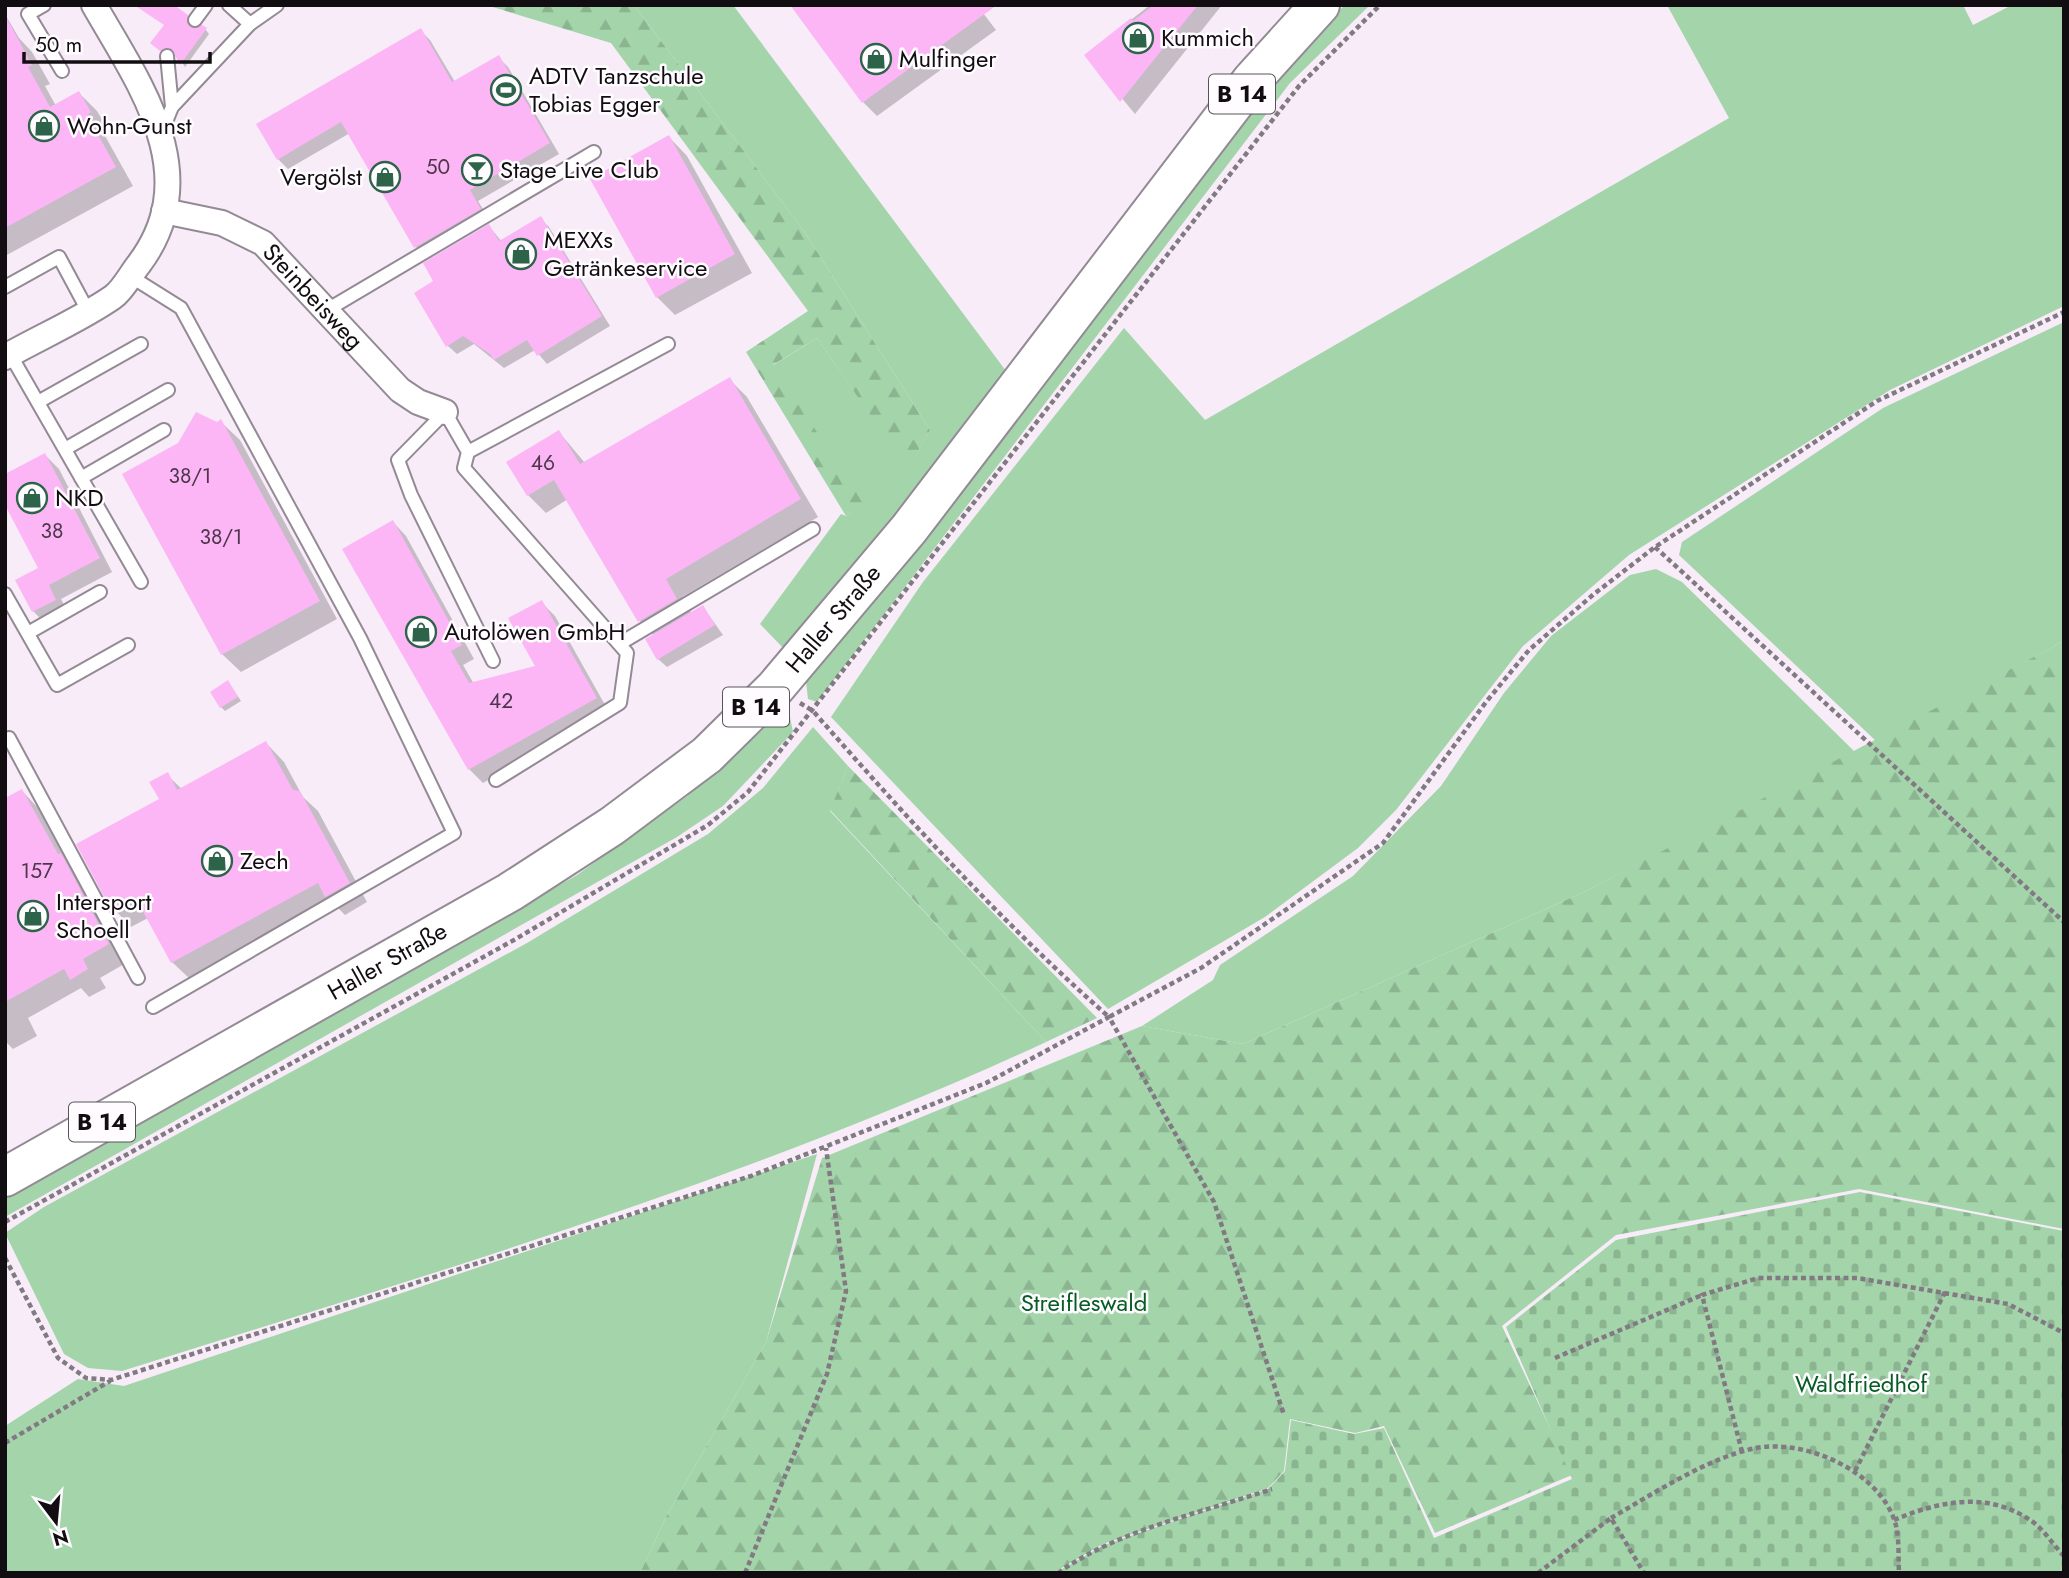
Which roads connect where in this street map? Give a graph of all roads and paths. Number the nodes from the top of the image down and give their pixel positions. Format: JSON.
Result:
{"nodes":[{"id":1,"x":44,"y":5,"type":"edge"},
{"id":2,"x":94,"y":5,"type":"edge"},
{"id":3,"x":206,"y":5,"type":"edge"},
{"id":4,"x":229,"y":5,"type":"edge"},
{"id":5,"x":277,"y":5,"type":"edge"},
{"id":6,"x":1320,"y":5,"type":"edge"},
{"id":7,"x":1380,"y":5,"type":"edge"},
{"id":8,"x":195,"y":20,"type":"dead end"},
{"id":9,"x":250,"y":24,"type":"junction"},
{"id":10,"x":167,"y":56,"type":"dead end"},
{"id":11,"x":62,"y":71,"type":"dead end"},
{"id":12,"x":172,"y":107,"type":"junction"},
{"id":13,"x":161,"y":135,"type":"junction"},
{"id":14,"x":594,"y":152,"type":"dead end"},
{"id":15,"x":164,"y":211,"type":"junction"},
{"id":16,"x":130,"y":276,"type":"junction"},
{"id":17,"x":5,"y":287,"type":"edge"},
{"id":18,"x":327,"y":310,"type":"junction"},
{"id":19,"x":88,"y":311,"type":"junction"},
{"id":20,"x":2064,"y":312,"type":"edge"},
{"id":21,"x":141,"y":344,"type":"dead end"},
{"id":22,"x":668,"y":344,"type":"dead end"},
{"id":23,"x":8,"y":355,"type":"edge"},
{"id":24,"x":168,"y":390,"type":"dead end"},
{"id":25,"x":38,"y":402,"type":"junction"},
{"id":26,"x":445,"y":412,"type":"junction"},
{"id":27,"x":164,"y":430,"type":"dead end"},
{"id":28,"x":65,"y":449,"type":"junction"},
{"id":29,"x":468,"y":452,"type":"junction"},
{"id":30,"x":81,"y":478,"type":"junction"},
{"id":31,"x":813,"y":529,"type":"dead end"},
{"id":32,"x":1655,"y":547,"type":"junction"},
{"id":33,"x":141,"y":582,"type":"dead end"},
{"id":34,"x":100,"y":592,"type":"dead end"},
{"id":35,"x":5,"y":594,"type":"edge"},
{"id":36,"x":27,"y":633,"type":"junction"},
{"id":37,"x":128,"y":645,"type":"dead end"},
{"id":38,"x":619,"y":645,"type":"junction"},
{"id":39,"x":493,"y":661,"type":"dead end"},
{"id":40,"x":813,"y":711,"type":"junction"},
{"id":41,"x":5,"y":740,"type":"edge"},
{"id":42,"x":496,"y":780,"type":"dead end"},
{"id":43,"x":2064,"y":909,"type":"edge"},
{"id":44,"x":2056,"y":915,"type":"junction"},
{"id":45,"x":2064,"y":922,"type":"edge"},
{"id":46,"x":138,"y":978,"type":"dead end"},
{"id":47,"x":153,"y":1007,"type":"dead end"},
{"id":48,"x":1109,"y":1017,"type":"junction"},
{"id":49,"x":826,"y":1149,"type":"junction"},
{"id":50,"x":5,"y":1177,"type":"edge"},
{"id":51,"x":5,"y":1222,"type":"edge"},
{"id":52,"x":5,"y":1258,"type":"edge"},
{"id":53,"x":1945,"y":1292,"type":"junction"},
{"id":54,"x":1702,"y":1295,"type":"junction"},
{"id":55,"x":2064,"y":1333,"type":"edge"},
{"id":56,"x":1555,"y":1358,"type":"dead end"},
{"id":57,"x":111,"y":1380,"type":"junction"},
{"id":58,"x":1284,"y":1415,"type":"dead end"},
{"id":59,"x":5,"y":1443,"type":"edge"},
{"id":60,"x":1742,"y":1452,"type":"junction"},
{"id":61,"x":1855,"y":1471,"type":"junction"},
{"id":62,"x":1272,"y":1489,"type":"dead end"},
{"id":63,"x":1611,"y":1518,"type":"junction"},
{"id":64,"x":1894,"y":1520,"type":"junction"},
{"id":65,"x":2064,"y":1556,"type":"edge"},
{"id":66,"x":745,"y":1573,"type":"edge"},
{"id":67,"x":1058,"y":1573,"type":"edge"},
{"id":68,"x":1538,"y":1573,"type":"edge"},
{"id":69,"x":1644,"y":1573,"type":"edge"},
{"id":70,"x":1899,"y":1573,"type":"edge"}],
"edges":[{"from":1,"to":11,"type":"lane"},
{"from":2,"to":13,"type":"street"},
{"from":3,"to":8,"type":"lane"},
{"from":4,"to":9,"type":"lane"},
{"from":5,"to":9,"type":"lane"},
{"from":6,"to":50,"type":"main road","name":"Haller Straße","number":"B 14"},
{"from":7,"to":40,"type":"path"},
{"from":9,"to":12,"type":"lane"},
{"from":10,"to":12,"type":"lane"},
{"from":12,"to":13,"type":"lane"},
{"from":13,"to":15,"type":"street"},
{"from":14,"to":18,"type":"lane"},
{"from":15,"to":16,"type":"street"},
{"from":15,"to":18,"type":"street","name":"Steinbeisweg"},
{"from":16,"to":19,"type":"street"},
{"from":16,"to":47,"type":"lane"},
{"from":17,"to":19,"type":"lane"},
{"from":18,"to":26,"type":"street","name":"Steinbeisweg"},
{"from":19,"to":23,"type":"street"},
{"from":20,"to":32,"type":"path"},
{"from":21,"to":25,"type":"lane"},
{"from":22,"to":29,"type":"lane"},
{"from":23,"to":25,"type":"lane"},
{"from":24,"to":28,"type":"lane"},
{"from":25,"to":28,"type":"lane"},
{"from":26,"to":29,"type":"lane"},
{"from":26,"to":39,"type":"lane"},
{"from":27,"to":30,"type":"lane"},
{"from":28,"to":30,"type":"lane"},
{"from":29,"to":38,"type":"lane"},
{"from":30,"to":33,"type":"lane"},
{"from":31,"to":38,"type":"lane"},
{"from":32,"to":44,"type":"path"},
{"from":32,"to":48,"type":"path"},
{"from":34,"to":36,"type":"lane"},
{"from":35,"to":36,"type":"lane"},
{"from":36,"to":37,"type":"lane"},
{"from":38,"to":42,"type":"lane"},
{"from":40,"to":48,"type":"path"},
{"from":40,"to":51,"type":"path"},
{"from":41,"to":46,"type":"lane"},
{"from":43,"to":44,"type":"path"},
{"from":44,"to":45,"type":"path"},
{"from":48,"to":49,"type":"path"},
{"from":48,"to":58,"type":"path"},
{"from":49,"to":57,"type":"path"},
{"from":49,"to":66,"type":"path"},
{"from":52,"to":57,"type":"path"},
{"from":53,"to":54,"type":"path"},
{"from":53,"to":55,"type":"path"},
{"from":53,"to":61,"type":"path"},
{"from":54,"to":56,"type":"path"},
{"from":54,"to":60,"type":"path"},
{"from":57,"to":59,"type":"path"},
{"from":60,"to":61,"type":"path"},
{"from":60,"to":63,"type":"path"},
{"from":61,"to":64,"type":"path"},
{"from":62,"to":67,"type":"path"},
{"from":63,"to":68,"type":"path"},
{"from":63,"to":69,"type":"path"},
{"from":64,"to":65,"type":"path"},
{"from":64,"to":70,"type":"path"}]}
